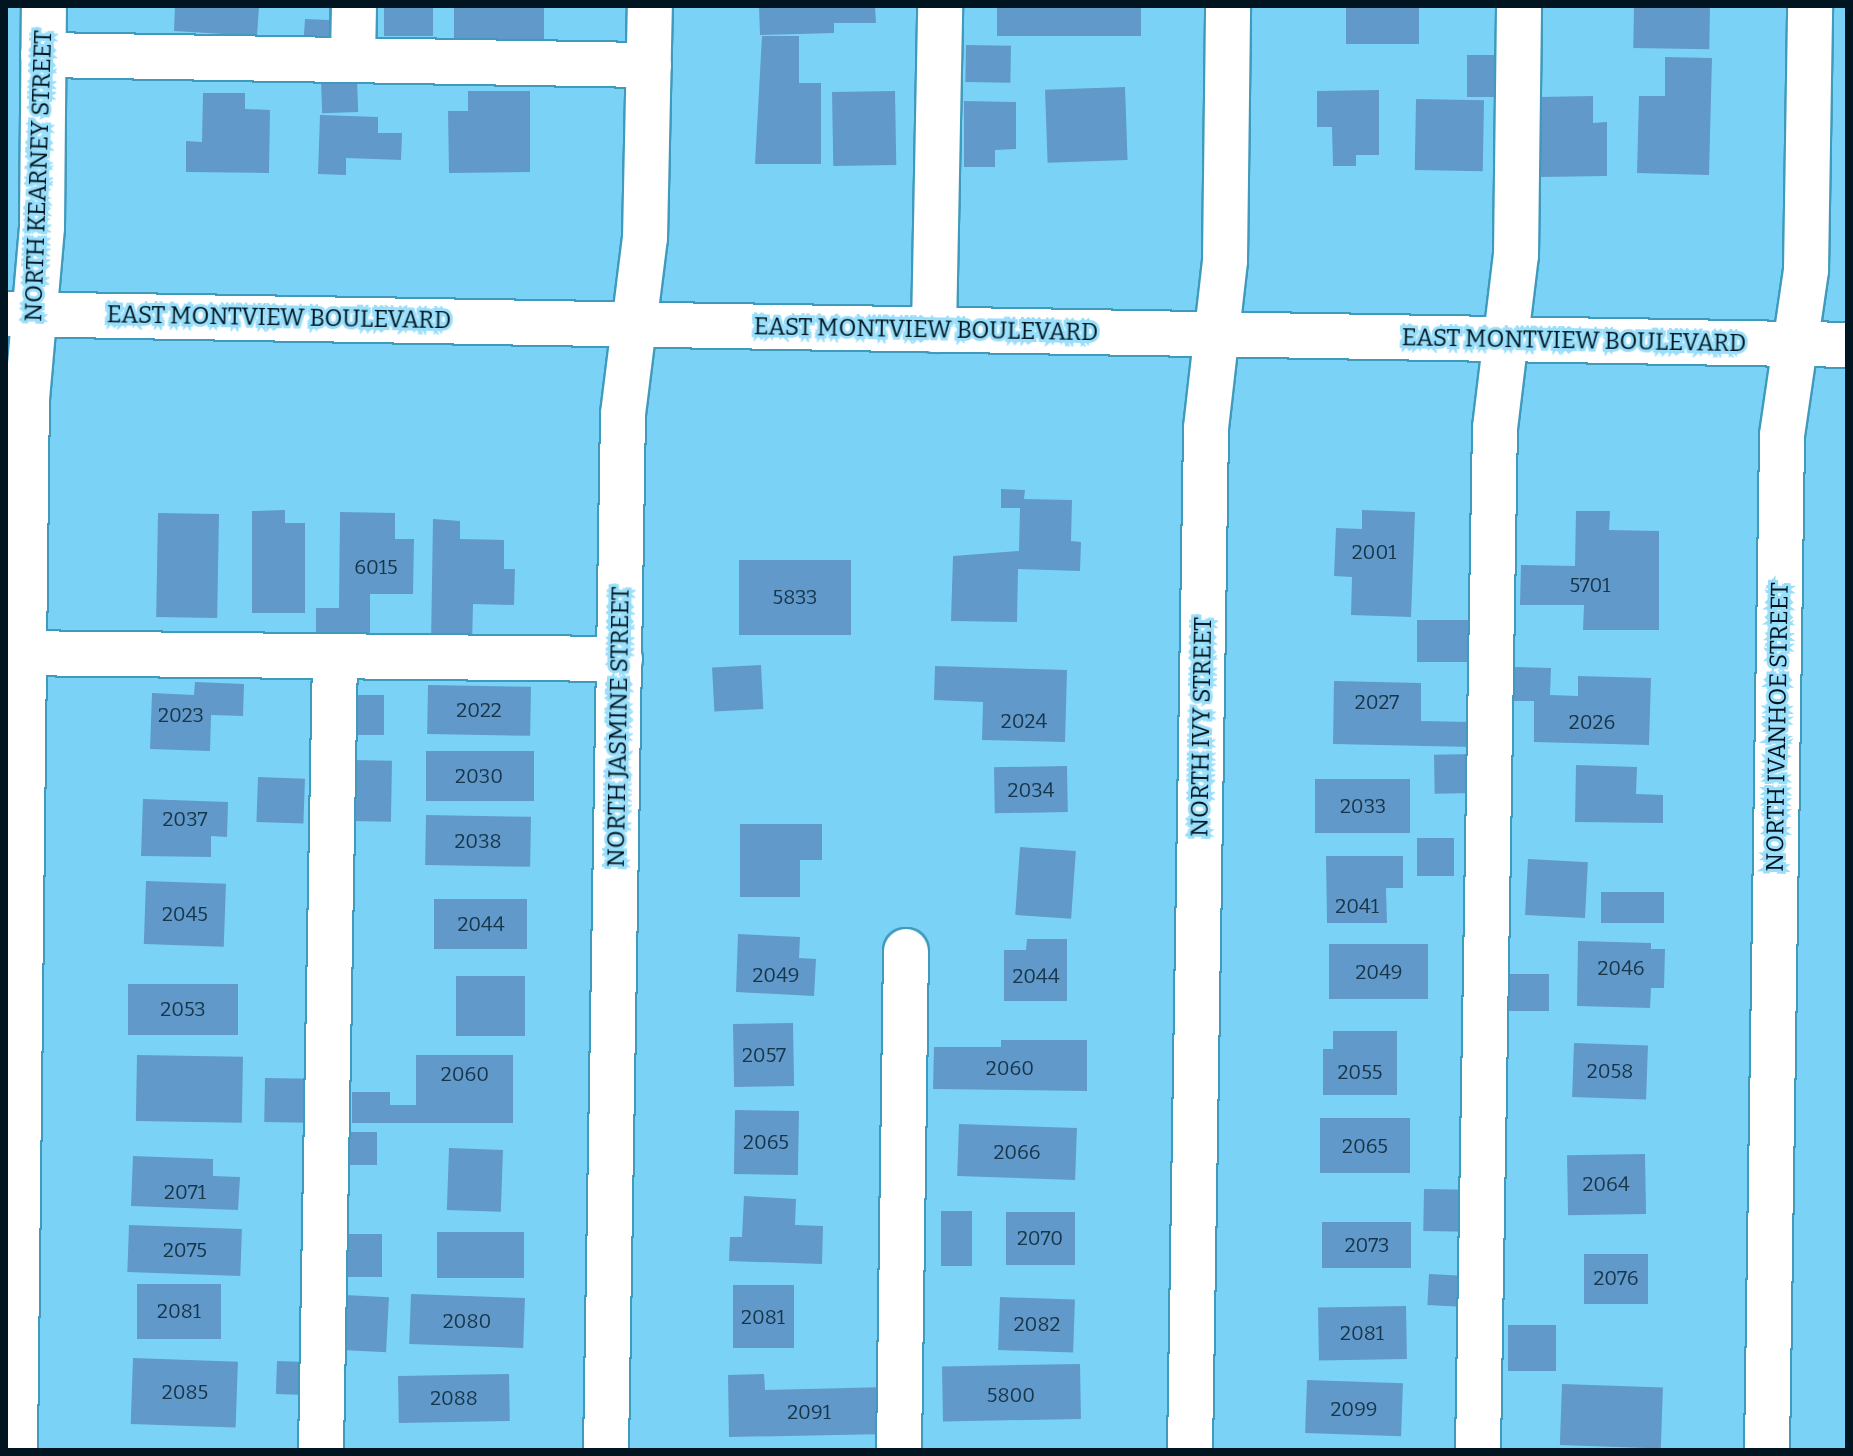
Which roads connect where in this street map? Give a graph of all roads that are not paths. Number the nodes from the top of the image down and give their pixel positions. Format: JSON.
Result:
{"nodes":[{"id":1,"x":44,"y":6,"type":"edge"},
{"id":2,"x":354,"y":6,"type":"edge"},
{"id":3,"x":650,"y":6,"type":"edge"},
{"id":4,"x":940,"y":6,"type":"edge"},
{"id":5,"x":1228,"y":6,"type":"edge"},
{"id":6,"x":1519,"y":6,"type":"edge"},
{"id":7,"x":1810,"y":6,"type":"edge"},
{"id":8,"x":43,"y":55,"type":"junction"},
{"id":9,"x":353,"y":58,"type":"junction"},
{"id":10,"x":649,"y":65,"type":"junction"},
{"id":11,"x":21,"y":314,"type":"edge"},
{"id":12,"x":631,"y":325,"type":"junction"},
{"id":13,"x":934,"y":330,"type":"junction"},
{"id":14,"x":1216,"y":335,"type":"junction"},
{"id":15,"x":1507,"y":340,"type":"junction"},
{"id":16,"x":1795,"y":344,"type":"junction"},
{"id":17,"x":1847,"y":345,"type":"edge"},
{"id":18,"x":15,"y":654,"type":"edge"},
{"id":19,"x":335,"y":657,"type":"junction"},
{"id":20,"x":620,"y":659,"type":"junction"},
{"id":21,"x":906,"y":951,"type":"dead end"},
{"id":22,"x":15,"y":1450,"type":"edge"},
{"id":23,"x":321,"y":1450,"type":"edge"},
{"id":24,"x":606,"y":1450,"type":"edge"},
{"id":25,"x":899,"y":1450,"type":"edge"},
{"id":26,"x":1190,"y":1450,"type":"edge"},
{"id":27,"x":1478,"y":1450,"type":"edge"},
{"id":28,"x":1767,"y":1450,"type":"edge"}],
"edges":[{"from":1,"to":8,"type":"street","name":"NORTH KEARNEY STREET"},
{"from":2,"to":9,"type":"street"},
{"from":3,"to":10,"type":"street","name":"NORTH JASMINE STREET"},
{"from":4,"to":13,"type":"street"},
{"from":5,"to":14,"type":"street","name":"NORTH IVY STREET"},
{"from":6,"to":15,"type":"street"},
{"from":7,"to":16,"type":"street","name":"NORTH IVANHOE STREET"},
{"from":8,"to":9,"type":"street"},
{"from":8,"to":11,"type":"street","name":"NORTH KEARNEY STREET"},
{"from":9,"to":10,"type":"street"},
{"from":10,"to":12,"type":"street","name":"NORTH JASMINE STREET"},
{"from":11,"to":12,"type":"street","name":"EAST MONTVIEW BOULEVARD"},
{"from":11,"to":18,"type":"street","name":"NORTH KEARNEY STREET"},
{"from":12,"to":13,"type":"street","name":"EAST MONTVIEW BOULEVARD"},
{"from":12,"to":20,"type":"street","name":"NORTH JASMINE STREET"},
{"from":13,"to":14,"type":"street","name":"EAST MONTVIEW BOULEVARD"},
{"from":14,"to":15,"type":"street","name":"EAST MONTVIEW BOULEVARD"},
{"from":14,"to":26,"type":"street","name":"NORTH IVY STREET"},
{"from":15,"to":16,"type":"street","name":"EAST MONTVIEW BOULEVARD"},
{"from":15,"to":27,"type":"street"},
{"from":16,"to":17,"type":"street","name":"EAST MONTVIEW BOULEVARD"},
{"from":16,"to":28,"type":"street","name":"NORTH IVANHOE STREET"},
{"from":18,"to":19,"type":"street"},
{"from":18,"to":22,"type":"street","name":"NORTH KEARNEY STREET"},
{"from":19,"to":20,"type":"street"},
{"from":19,"to":23,"type":"street"},
{"from":20,"to":24,"type":"street","name":"NORTH JASMINE STREET"},
{"from":21,"to":25,"type":"street"}]}
